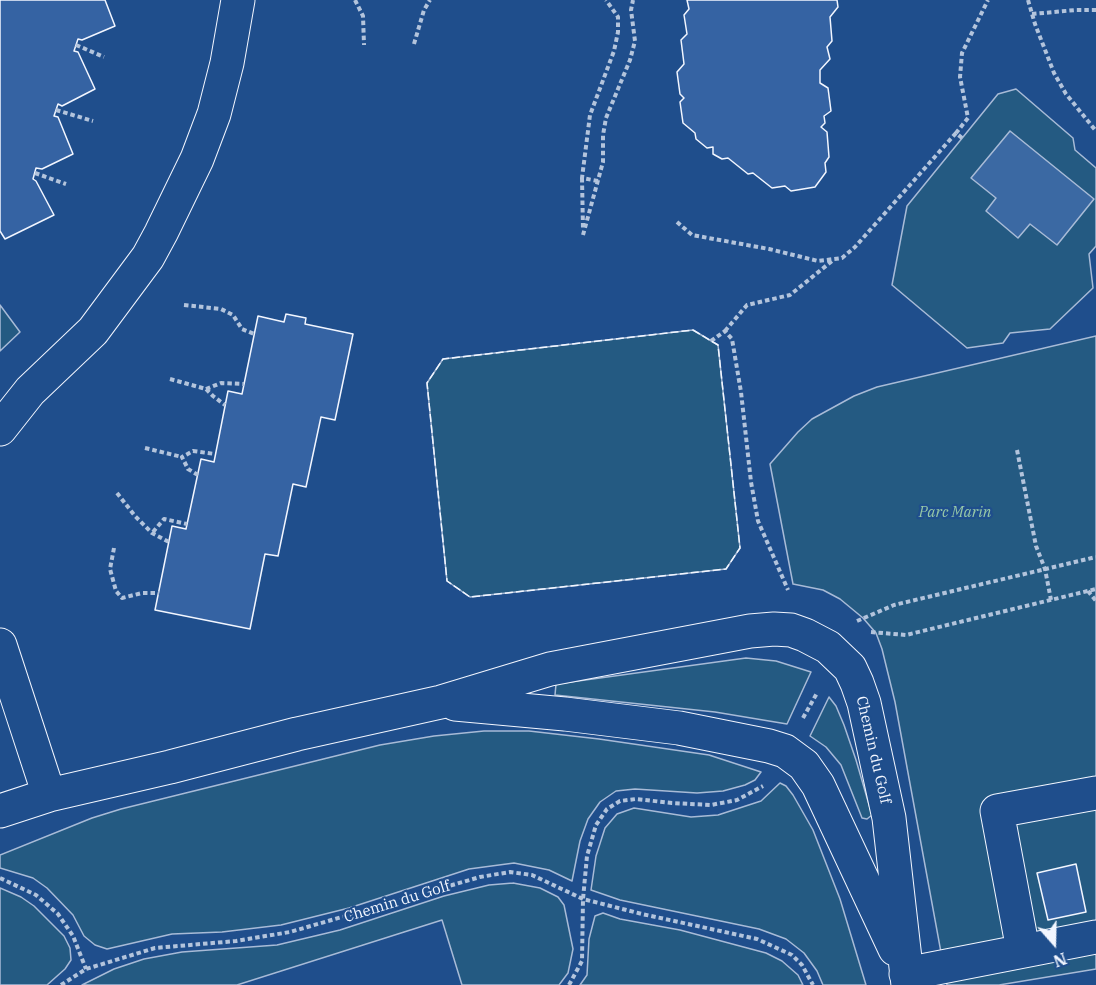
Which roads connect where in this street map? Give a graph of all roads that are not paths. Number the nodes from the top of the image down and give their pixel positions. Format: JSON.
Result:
{"nodes":[{"id":1,"x":238,"y":0,"type":"edge"},
{"id":2,"x":0,"y":429,"type":"edge"},
{"id":3,"x":0,"y":645,"type":"edge"},
{"id":4,"x":441,"y":702,"type":"junction"},
{"id":5,"x":1096,"y":793,"type":"edge"},
{"id":6,"x":49,"y":795,"type":"junction"},
{"id":7,"x":0,"y":811,"type":"edge"},
{"id":8,"x":1096,"y":937,"type":"edge"},
{"id":9,"x":1023,"y":950,"type":"junction"},
{"id":10,"x":907,"y":980,"type":"edge"}],
"edges":[{"from":1,"to":2,"type":"street"},
{"from":3,"to":6,"type":"street"},
{"from":4,"to":6,"type":"street","name":"Chemin du Golf"},
{"from":4,"to":10,"type":"street","name":"Chemin du Golf"},
{"from":4,"to":10,"type":"street","name":"Chemin du Golf"},
{"from":5,"to":9,"type":"street"},
{"from":6,"to":7,"type":"street","name":"Chemin du Golf"},
{"from":8,"to":9,"type":"street"},
{"from":9,"to":10,"type":"street"}]}
